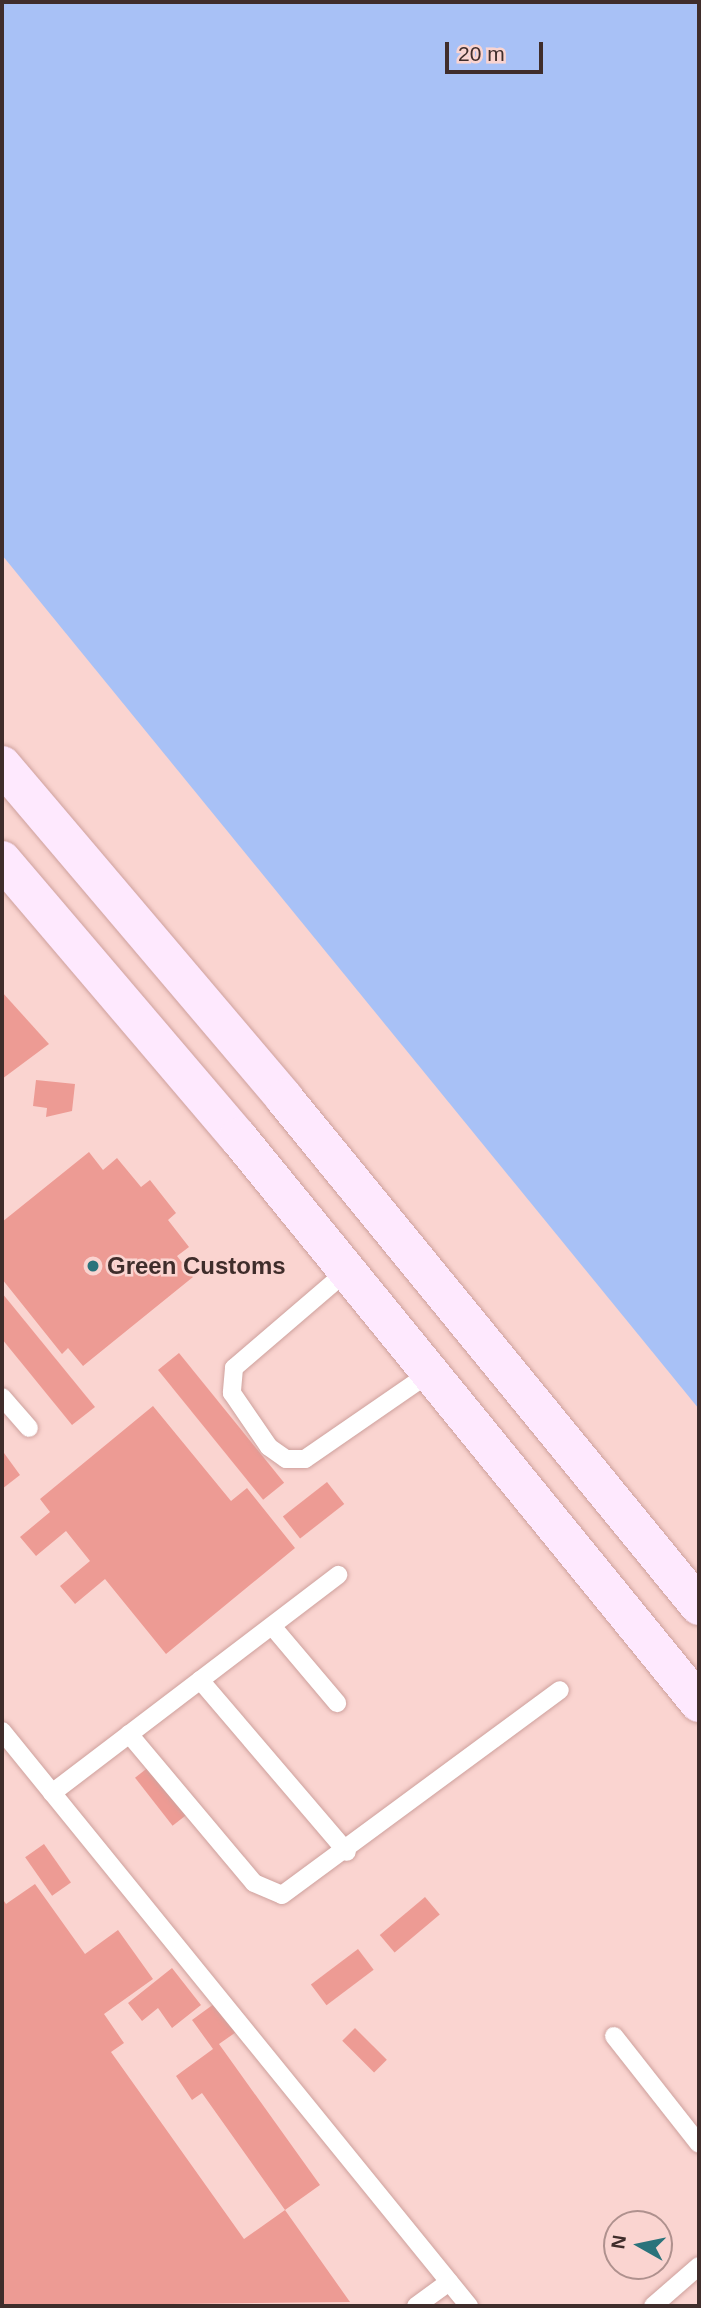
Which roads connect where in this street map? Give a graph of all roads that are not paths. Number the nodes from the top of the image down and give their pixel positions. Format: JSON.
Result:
{"nodes":[{"id":1,"x":2,"y":765,"type":"edge"},
{"id":2,"x":2,"y":860,"type":"edge"},
{"id":3,"x":347,"y":1271,"type":"junction"},
{"id":4,"x":431,"y":1372,"type":"junction"},
{"id":5,"x":4,"y":1403,"type":"edge"},
{"id":6,"x":29,"y":1428,"type":"dead end"},
{"id":7,"x":338,"y":1575,"type":"dead end"},
{"id":8,"x":699,"y":1606,"type":"edge"},
{"id":9,"x":272,"y":1626,"type":"junction"},
{"id":10,"x":200,"y":1680,"type":"junction"},
{"id":11,"x":560,"y":1690,"type":"dead end"},
{"id":12,"x":337,"y":1703,"type":"dead end"},
{"id":13,"x":699,"y":1703,"type":"edge"},
{"id":14,"x":129,"y":1734,"type":"junction"},
{"id":15,"x":3,"y":1736,"type":"edge"},
{"id":16,"x":52,"y":1793,"type":"junction"},
{"id":17,"x":347,"y":1852,"type":"junction"},
{"id":18,"x":614,"y":2036,"type":"dead end"},
{"id":19,"x":699,"y":2144,"type":"edge"},
{"id":20,"x":699,"y":2266,"type":"edge"},
{"id":21,"x":449,"y":2282,"type":"junction"},
{"id":22,"x":416,"y":2306,"type":"edge"},
{"id":23,"x":469,"y":2306,"type":"edge"},
{"id":24,"x":653,"y":2306,"type":"edge"}],
"edges":[{"from":1,"to":8,"type":"street"},
{"from":2,"to":3,"type":"street"},
{"from":3,"to":4,"type":"street"},
{"from":3,"to":4,"type":"lane"},
{"from":4,"to":13,"type":"street"},
{"from":5,"to":6,"type":"lane"},
{"from":7,"to":9,"type":"lane"},
{"from":9,"to":10,"type":"lane"},
{"from":9,"to":12,"type":"lane"},
{"from":10,"to":14,"type":"lane"},
{"from":10,"to":17,"type":"lane"},
{"from":11,"to":17,"type":"lane"},
{"from":14,"to":16,"type":"lane"},
{"from":14,"to":17,"type":"lane"},
{"from":15,"to":16,"type":"lane"},
{"from":16,"to":21,"type":"lane"},
{"from":18,"to":19,"type":"lane"},
{"from":20,"to":24,"type":"lane"},
{"from":21,"to":22,"type":"lane"},
{"from":21,"to":23,"type":"lane"}]}
